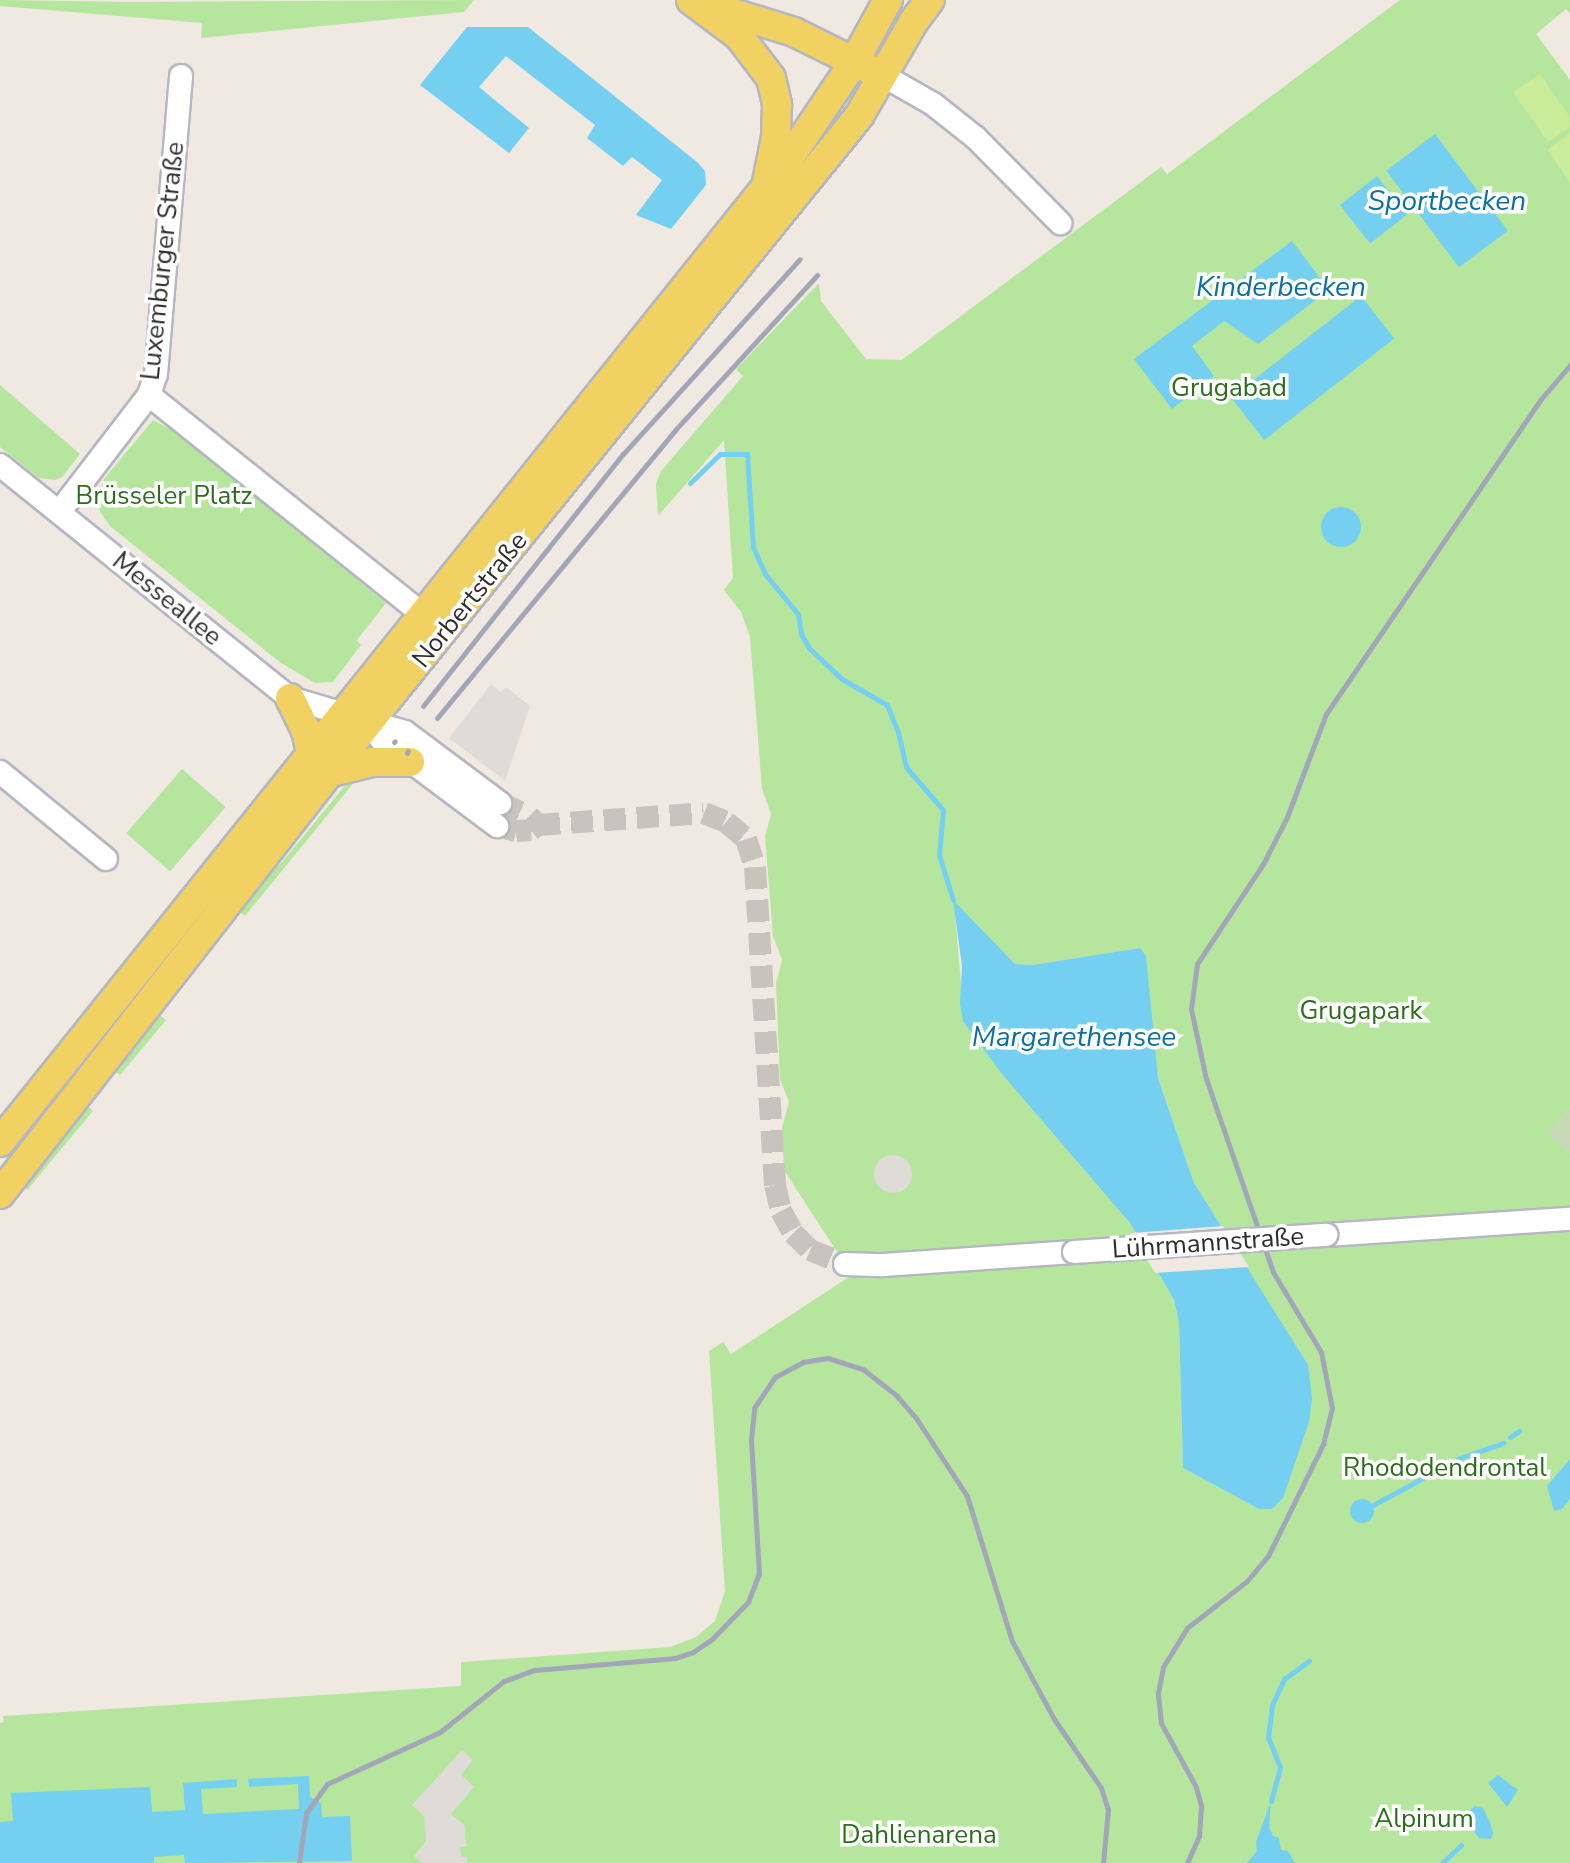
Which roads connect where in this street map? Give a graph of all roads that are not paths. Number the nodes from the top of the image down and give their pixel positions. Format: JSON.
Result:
{"nodes":[{"id":1,"x":690,"y":0,"type":"edge"},
{"id":2,"x":888,"y":0,"type":"edge"},
{"id":3,"x":927,"y":2,"type":"edge"},
{"id":4,"x":854,"y":62,"type":"junction"},
{"id":5,"x":181,"y":76,"type":"dead end"},
{"id":6,"x":884,"y":76,"type":"junction"},
{"id":7,"x":766,"y":187,"type":"junction"},
{"id":8,"x":1060,"y":223,"type":"dead end"},
{"id":9,"x":149,"y":395,"type":"junction"},
{"id":10,"x":0,"y":465,"type":"edge"},
{"id":11,"x":60,"y":511,"type":"junction"},
{"id":12,"x":424,"y":615,"type":"junction"},
{"id":13,"x":290,"y":698,"type":"junction"},
{"id":14,"x":356,"y":719,"type":"junction"},
{"id":15,"x":311,"y":753,"type":"junction"},
{"id":16,"x":410,"y":762,"type":"junction"},
{"id":17,"x":0,"y":772,"type":"edge"},
{"id":18,"x":332,"y":772,"type":"junction"},
{"id":19,"x":106,"y":859,"type":"dead end"},
{"id":20,"x":0,"y":1142,"type":"edge"},
{"id":21,"x":0,"y":1194,"type":"edge"},
{"id":22,"x":1570,"y":1219,"type":"edge"},
{"id":23,"x":845,"y":1264,"type":"tunnel mouth"}],
"edges":[{"from":1,"to":4,"type":"main road"},
{"from":1,"to":7,"type":"main road"},
{"from":2,"to":4,"type":"main road","name":"Norbertstraße"},
{"from":3,"to":6,"type":"main road","name":"Norbertstraße"},
{"from":4,"to":6,"type":"main road"},
{"from":4,"to":7,"type":"main road","name":"Norbertstraße"},
{"from":5,"to":9,"type":"street","name":"Luxemburger Straße"},
{"from":6,"to":8,"type":"street"},
{"from":6,"to":14,"type":"main road","name":"Norbertstraße"},
{"from":7,"to":12,"type":"main road","name":"Norbertstraße"},
{"from":9,"to":11,"type":"street","name":"Luxemburger Straße"},
{"from":9,"to":12,"type":"street"},
{"from":10,"to":11,"type":"street","name":"Messeallee"},
{"from":11,"to":13,"type":"street","name":"Messeallee"},
{"from":12,"to":14,"type":"main road","name":"Norbertstraße"},
{"from":13,"to":14,"type":"street","name":"Messeallee"},
{"from":13,"to":15,"type":"main road"},
{"from":14,"to":15,"type":"main road","name":"Norbertstraße"},
{"from":14,"to":16,"type":"street"},
{"from":14,"to":16,"type":"street"},
{"from":14,"to":18,"type":"main road","name":"Norbertstraße"},
{"from":15,"to":20,"type":"main road","name":"Norbertstraße"},
{"from":16,"to":18,"type":"main road"},
{"from":17,"to":19,"type":"street"},
{"from":18,"to":21,"type":"main road","name":"Norbertstraße"},
{"from":22,"to":23,"type":"street","name":"Lührmannstraße","bridge":true}]}
